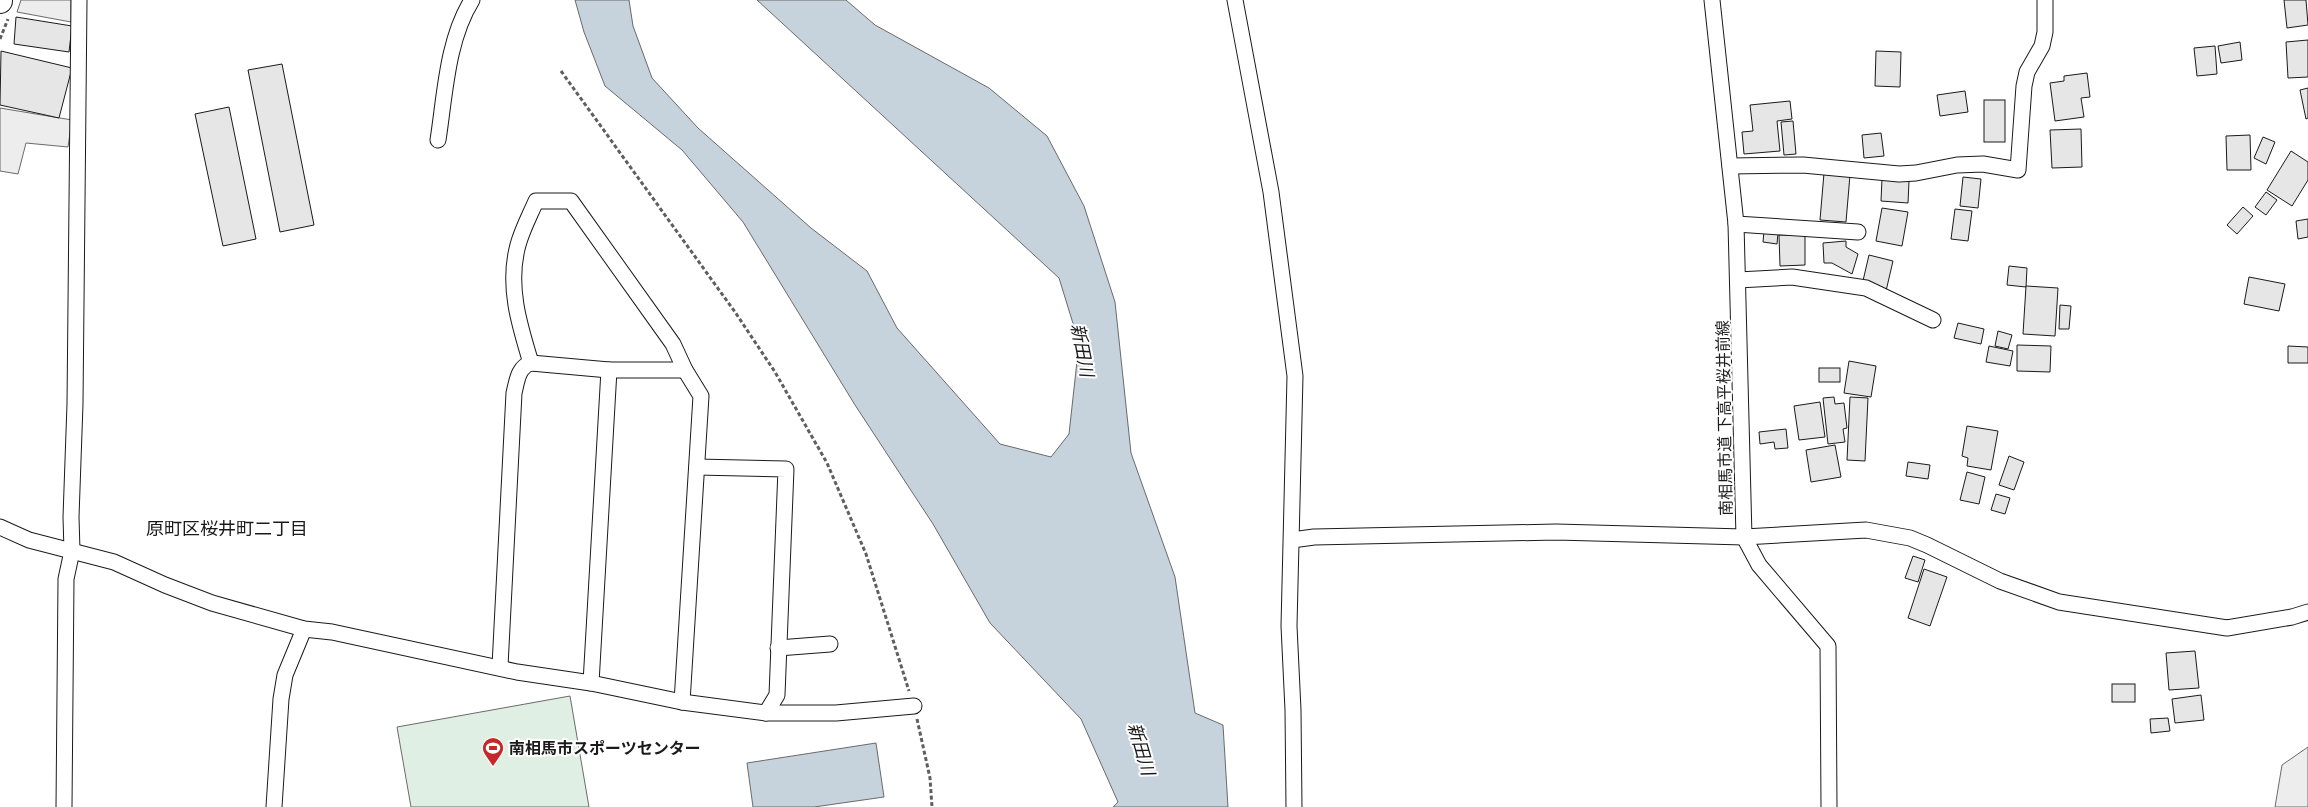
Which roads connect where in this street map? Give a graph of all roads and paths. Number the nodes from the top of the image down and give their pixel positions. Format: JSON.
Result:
{"nodes":[{"id":1,"x":79,"y":0,"type":"edge"},
{"id":2,"x":472,"y":0,"type":"edge"},
{"id":3,"x":1235,"y":0,"type":"edge"},
{"id":4,"x":1712,"y":0,"type":"edge"},
{"id":5,"x":2045,"y":0,"type":"edge"},
{"id":6,"x":561,"y":71,"type":"dead end"},
{"id":7,"x":438,"y":140,"type":"dead end"},
{"id":8,"x":1730,"y":166,"type":"junction"},
{"id":9,"x":1736,"y":224,"type":"junction"},
{"id":10,"x":1858,"y":232,"type":"dead end"},
{"id":11,"x":1738,"y":280,"type":"junction"},
{"id":12,"x":1933,"y":320,"type":"dead end"},
{"id":13,"x":531,"y":363,"type":"junction"},
{"id":14,"x":608,"y":370,"type":"junction"},
{"id":15,"x":685,"y":370,"type":"junction"},
{"id":16,"x":697,"y":467,"type":"junction"},
{"id":17,"x":0,"y":527,"type":"edge"},
{"id":18,"x":1744,"y":537,"type":"junction"},
{"id":19,"x":1292,"y":540,"type":"junction"},
{"id":20,"x":72,"y":551,"type":"junction"},
{"id":21,"x":2308,"y":612,"type":"edge"},
{"id":22,"x":304,"y":629,"type":"junction"},
{"id":23,"x":830,"y":644,"type":"dead end"},
{"id":24,"x":778,"y":648,"type":"junction"},
{"id":25,"x":500,"y":666,"type":"junction"},
{"id":26,"x":591,"y":683,"type":"junction"},
{"id":27,"x":682,"y":702,"type":"junction"},
{"id":28,"x":914,"y":706,"type":"junction"},
{"id":29,"x":766,"y":713,"type":"junction"},
{"id":30,"x":64,"y":807,"type":"edge"},
{"id":31,"x":274,"y":807,"type":"edge"},
{"id":32,"x":932,"y":807,"type":"edge"},
{"id":33,"x":1294,"y":807,"type":"edge"},
{"id":34,"x":1829,"y":807,"type":"edge"}],
"edges":[{"from":1,"to":20,"type":"street"},
{"from":2,"to":7,"type":"street"},
{"from":3,"to":19,"type":"street"},
{"from":4,"to":8,"type":"street","name":"南相馬市道 下高平桜井前線"},
{"from":5,"to":8,"type":"street"},
{"from":6,"to":28,"type":"path"},
{"from":8,"to":9,"type":"street","name":"南相馬市道 下高平桜井前線"},
{"from":9,"to":10,"type":"street"},
{"from":9,"to":11,"type":"street","name":"南相馬市道 下高平桜井前線"},
{"from":11,"to":12,"type":"street"},
{"from":11,"to":18,"type":"street","name":"南相馬市道 下高平桜井前線"},
{"from":13,"to":14,"type":"street"},
{"from":13,"to":15,"type":"street"},
{"from":13,"to":25,"type":"street"},
{"from":14,"to":15,"type":"street"},
{"from":14,"to":26,"type":"street"},
{"from":15,"to":16,"type":"street"},
{"from":16,"to":24,"type":"street"},
{"from":16,"to":27,"type":"street"},
{"from":17,"to":20,"type":"street"},
{"from":18,"to":19,"type":"street"},
{"from":18,"to":21,"type":"street"},
{"from":18,"to":34,"type":"street","name":"南相馬市道 下高平桜井前線"},
{"from":19,"to":33,"type":"street"},
{"from":20,"to":22,"type":"street"},
{"from":20,"to":30,"type":"street"},
{"from":22,"to":25,"type":"street"},
{"from":22,"to":31,"type":"street"},
{"from":23,"to":24,"type":"street"},
{"from":24,"to":29,"type":"street"},
{"from":25,"to":26,"type":"street"},
{"from":26,"to":27,"type":"street"},
{"from":27,"to":29,"type":"street"},
{"from":28,"to":29,"type":"street"},
{"from":28,"to":32,"type":"path"}]}
